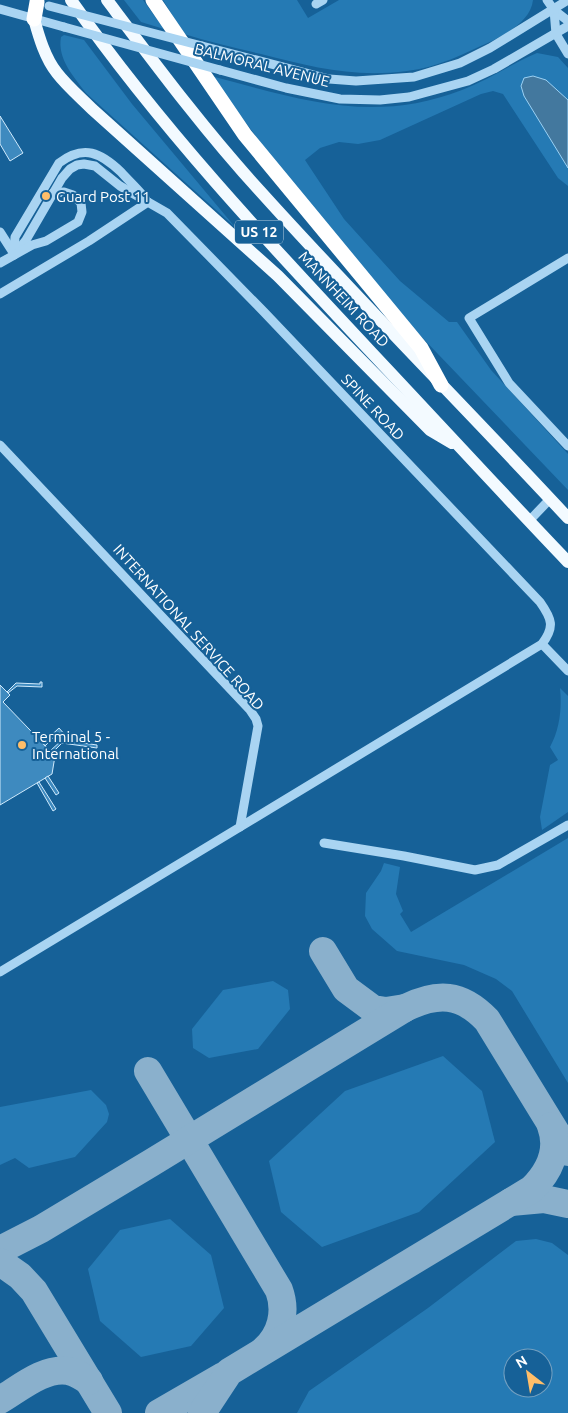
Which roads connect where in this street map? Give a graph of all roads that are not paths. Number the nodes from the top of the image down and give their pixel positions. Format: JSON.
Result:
{"nodes":[{"id":1,"x":71,"y":0,"type":"edge"},
{"id":2,"x":106,"y":0,"type":"edge"},
{"id":3,"x":153,"y":0,"type":"edge"},
{"id":4,"x":547,"y":0,"type":"edge"},
{"id":5,"x":568,"y":0,"type":"edge"},
{"id":6,"x":38,"y":3,"type":"edge"},
{"id":7,"x":0,"y":9,"type":"edge"},
{"id":8,"x":554,"y":10,"type":"junction"},
{"id":9,"x":34,"y":19,"type":"junction"},
{"id":10,"x":568,"y":21,"type":"edge"},
{"id":11,"x":568,"y":26,"type":"edge"},
{"id":12,"x":556,"y":34,"type":"junction"},
{"id":13,"x":568,"y":54,"type":"edge"},
{"id":14,"x":53,"y":194,"type":"junction"},
{"id":15,"x":148,"y":202,"type":"junction"},
{"id":16,"x":0,"y":232,"type":"edge"},
{"id":17,"x":14,"y":255,"type":"junction"},
{"id":18,"x":568,"y":258,"type":"edge"},
{"id":19,"x":0,"y":263,"type":"edge"},
{"id":20,"x":0,"y":294,"type":"edge"},
{"id":21,"x":441,"y":384,"type":"junction"},
{"id":22,"x":0,"y":445,"type":"edge"},
{"id":23,"x":568,"y":446,"type":"edge"},
{"id":24,"x":463,"y":449,"type":"junction"},
{"id":25,"x":550,"y":499,"type":"junction"},
{"id":26,"x":568,"y":518,"type":"edge"},
{"id":27,"x":529,"y":521,"type":"junction"},
{"id":28,"x":568,"y":562,"type":"edge"},
{"id":29,"x":542,"y":644,"type":"junction"},
{"id":30,"x":564,"y":664,"type":"edge"},
{"id":31,"x":568,"y":671,"type":"edge"},
{"id":32,"x":568,"y":825,"type":"edge"},
{"id":33,"x":240,"y":827,"type":"junction"},
{"id":34,"x":324,"y":843,"type":"dead end"},
{"id":35,"x":0,"y":972,"type":"edge"}],
"edges":[{"from":1,"to":24,"type":"main road","name":"MANNHEIM ROAD","number":"US 12"},
{"from":2,"to":21,"type":"main road","name":"MANNHEIM ROAD","number":"US 12"},
{"from":3,"to":21,"type":"highway"},
{"from":4,"to":8,"type":"street"},
{"from":5,"to":8,"type":"street","name":"BALMORAL AVENUE"},
{"from":6,"to":8,"type":"street","name":"BALMORAL AVENUE","bridge":true},
{"from":6,"to":9,"type":"highway"},
{"from":7,"to":9,"type":"street","name":"BALMORAL AVENUE"},
{"from":8,"to":10,"type":"street"},
{"from":8,"to":12,"type":"street"},
{"from":9,"to":12,"type":"street","name":"BALMORAL AVENUE","bridge":true},
{"from":9,"to":24,"type":"main road"},
{"from":11,"to":12,"type":"street","name":"BALMORAL AVENUE"},
{"from":12,"to":13,"type":"street"},
{"from":14,"to":15,"type":"street"},
{"from":14,"to":17,"type":"street"},
{"from":14,"to":17,"type":"street"},
{"from":15,"to":17,"type":"street"},
{"from":15,"to":20,"type":"street"},
{"from":15,"to":29,"type":"street","name":"SPINE ROAD"},
{"from":16,"to":17,"type":"street"},
{"from":17,"to":19,"type":"street"},
{"from":18,"to":23,"type":"street"},
{"from":21,"to":25,"type":"main road","name":"MANNHEIM ROAD","number":"US 12"},
{"from":22,"to":33,"type":"street","name":"INTERNATIONAL SERVICE ROAD"},
{"from":24,"to":27,"type":"main road","name":"MANNHEIM ROAD","number":"US 12"},
{"from":25,"to":26,"type":"main road","name":"MANNHEIM ROAD","number":"US 12"},
{"from":25,"to":27,"type":"street"},
{"from":27,"to":28,"type":"main road","name":"MANNHEIM ROAD","number":"US 12"},
{"from":29,"to":30,"type":"street"},
{"from":29,"to":33,"type":"street"},
{"from":30,"to":31,"type":"street"},
{"from":32,"to":34,"type":"street"},
{"from":33,"to":35,"type":"street"}]}
